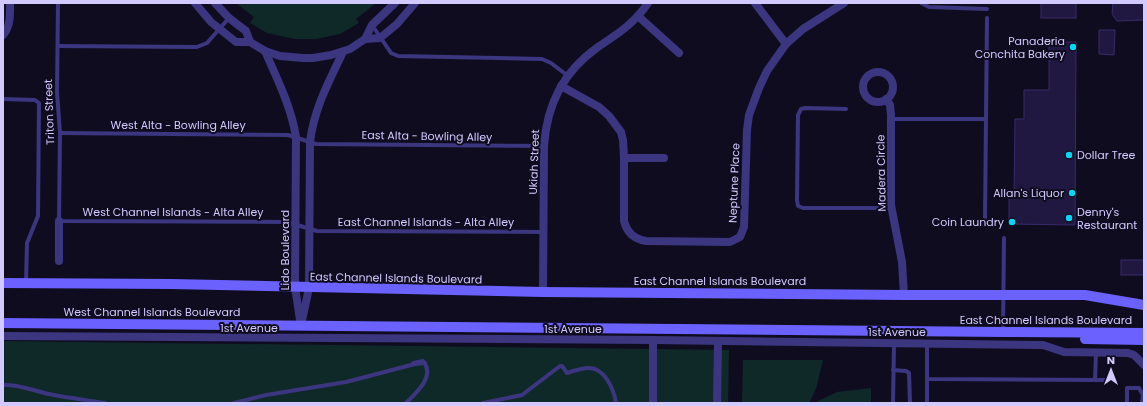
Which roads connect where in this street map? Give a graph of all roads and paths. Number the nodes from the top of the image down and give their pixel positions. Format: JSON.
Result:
{"nodes":[{"id":1,"x":10,"y":3,"type":"edge"},
{"id":2,"x":58,"y":3,"type":"edge"},
{"id":3,"x":195,"y":3,"type":"edge"},
{"id":4,"x":214,"y":3,"type":"edge"},
{"id":5,"x":395,"y":3,"type":"edge"},
{"id":6,"x":415,"y":3,"type":"edge"},
{"id":7,"x":648,"y":3,"type":"edge"},
{"id":8,"x":755,"y":3,"type":"edge"},
{"id":9,"x":844,"y":3,"type":"edge"},
{"id":10,"x":921,"y":3,"type":"edge"},
{"id":11,"x":987,"y":9,"type":"dead end"},
{"id":12,"x":638,"y":16,"type":"junction"},
{"id":13,"x":229,"y":18,"type":"junction"},
{"id":14,"x":987,"y":18,"type":"dead end"},
{"id":15,"x":372,"y":25,"type":"junction"},
{"id":16,"x":219,"y":30,"type":"junction"},
{"id":17,"x":3,"y":35,"type":"edge"},
{"id":18,"x":380,"y":38,"type":"junction"},
{"id":19,"x":365,"y":39,"type":"junction"},
{"id":20,"x":250,"y":42,"type":"junction"},
{"id":21,"x":786,"y":44,"type":"junction"},
{"id":22,"x":58,"y":46,"type":"junction"},
{"id":23,"x":265,"y":51,"type":"junction"},
{"id":24,"x":343,"y":52,"type":"junction"},
{"id":25,"x":679,"y":53,"type":"dead end"},
{"id":26,"x":568,"y":76,"type":"junction"},
{"id":27,"x":560,"y":86,"type":"junction"},
{"id":28,"x":3,"y":99,"type":"edge"},
{"id":29,"x":886,"y":99,"type":"dead end"},
{"id":30,"x":846,"y":109,"type":"dead end"},
{"id":31,"x":891,"y":119,"type":"junction"},
{"id":32,"x":986,"y":119,"type":"junction"},
{"id":33,"x":60,"y":133,"type":"junction"},
{"id":34,"x":296,"y":137,"type":"junction"},
{"id":35,"x":310,"y":142,"type":"junction"},
{"id":36,"x":544,"y":146,"type":"junction"},
{"id":37,"x":624,"y":158,"type":"junction"},
{"id":38,"x":664,"y":158,"type":"dead end"},
{"id":39,"x":892,"y":208,"type":"junction"},
{"id":40,"x":985,"y":219,"type":"dead end"},
{"id":41,"x":59,"y":221,"type":"junction"},
{"id":42,"x":295,"y":224,"type":"junction"},
{"id":43,"x":309,"y":229,"type":"junction"},
{"id":44,"x":544,"y":232,"type":"junction"},
{"id":45,"x":1004,"y":238,"type":"dead end"},
{"id":46,"x":59,"y":261,"type":"dead end"},
{"id":47,"x":3,"y":283,"type":"edge"},
{"id":48,"x":26,"y":283,"type":"junction"},
{"id":49,"x":295,"y":287,"type":"junction"},
{"id":50,"x":309,"y":288,"type":"junction"},
{"id":51,"x":543,"y":292,"type":"junction"},
{"id":52,"x":904,"y":295,"type":"junction"},
{"id":53,"x":1004,"y":296,"type":"junction"},
{"id":54,"x":1144,"y":305,"type":"edge"},
{"id":55,"x":3,"y":323,"type":"edge"},
{"id":56,"x":301,"y":325,"type":"junction"},
{"id":57,"x":1003,"y":332,"type":"junction"},
{"id":58,"x":1144,"y":332,"type":"edge"},
{"id":59,"x":1047,"y":333,"type":"junction"},
{"id":60,"x":3,"y":336,"type":"edge"},
{"id":61,"x":653,"y":340,"type":"junction"},
{"id":62,"x":1144,"y":340,"type":"edge"},
{"id":63,"x":718,"y":341,"type":"junction"},
{"id":64,"x":894,"y":343,"type":"junction"},
{"id":65,"x":927,"y":343,"type":"junction"},
{"id":66,"x":1096,"y":352,"type":"junction"},
{"id":67,"x":1142,"y":362,"type":"edge"},
{"id":68,"x":893,"y":370,"type":"junction"},
{"id":69,"x":927,"y":379,"type":"junction"},
{"id":70,"x":1095,"y":380,"type":"junction"},
{"id":71,"x":1114,"y":380,"type":"dead end"},
{"id":72,"x":3,"y":385,"type":"edge"},
{"id":73,"x":105,"y":403,"type":"edge"},
{"id":74,"x":234,"y":403,"type":"edge"},
{"id":75,"x":406,"y":403,"type":"edge"},
{"id":76,"x":483,"y":403,"type":"edge"},
{"id":77,"x":616,"y":403,"type":"edge"},
{"id":78,"x":653,"y":403,"type":"edge"},
{"id":79,"x":717,"y":403,"type":"edge"},
{"id":80,"x":893,"y":403,"type":"edge"},
{"id":81,"x":910,"y":403,"type":"edge"},
{"id":82,"x":927,"y":403,"type":"edge"},
{"id":83,"x":1127,"y":403,"type":"edge"},
{"id":84,"x":1142,"y":403,"type":"edge"}],
"edges":[{"from":1,"to":17,"type":"street"},
{"from":2,"to":22,"type":"lane","name":"Triton Street"},
{"from":3,"to":16,"type":"street"},
{"from":4,"to":13,"type":"street"},
{"from":5,"to":15,"type":"street"},
{"from":6,"to":18,"type":"street"},
{"from":7,"to":12,"type":"street","name":"Ukiah Street"},
{"from":8,"to":21,"type":"street"},
{"from":9,"to":21,"type":"street","name":"Neptune Place"},
{"from":10,"to":11,"type":"lane"},
{"from":12,"to":25,"type":"street"},
{"from":12,"to":26,"type":"street","name":"Ukiah Street"},
{"from":13,"to":16,"type":"lane"},
{"from":13,"to":20,"type":"street"},
{"from":14,"to":32,"type":"lane"},
{"from":15,"to":18,"type":"lane"},
{"from":15,"to":19,"type":"street"},
{"from":16,"to":20,"type":"street"},
{"from":16,"to":22,"type":"lane"},
{"from":18,"to":19,"type":"street"},
{"from":18,"to":26,"type":"lane"},
{"from":19,"to":24,"type":"street"},
{"from":20,"to":23,"type":"street"},
{"from":21,"to":37,"type":"street","name":"Neptune Place"},
{"from":22,"to":33,"type":"lane","name":"Triton Street"},
{"from":23,"to":24,"type":"street"},
{"from":23,"to":34,"type":"street","name":"Lido Boulevard"},
{"from":24,"to":35,"type":"street"},
{"from":26,"to":27,"type":"street","name":"Ukiah Street"},
{"from":27,"to":36,"type":"street","name":"Ukiah Street"},
{"from":27,"to":37,"type":"street","name":"Neptune Place"},
{"from":28,"to":48,"type":"lane"},
{"from":29,"to":31,"type":"street","name":"Madera Circle"},
{"from":30,"to":39,"type":"lane"},
{"from":31,"to":32,"type":"lane"},
{"from":31,"to":39,"type":"street","name":"Madera Circle"},
{"from":32,"to":40,"type":"lane"},
{"from":33,"to":34,"type":"lane","name":"West Alta - Bowling Alley"},
{"from":33,"to":41,"type":"lane","name":"Triton Street"},
{"from":34,"to":35,"type":"lane","name":"West Alta - Bowling Alley"},
{"from":34,"to":42,"type":"street","name":"Lido Boulevard"},
{"from":35,"to":36,"type":"lane","name":"East Alta - Bowling Alley"},
{"from":35,"to":43,"type":"street"},
{"from":36,"to":44,"type":"street","name":"Ukiah Street"},
{"from":37,"to":38,"type":"street"},
{"from":39,"to":52,"type":"street","name":"Madera Circle"},
{"from":41,"to":42,"type":"lane","name":"West Channel Islands - Alta Alley"},
{"from":41,"to":46,"type":"street"},
{"from":42,"to":43,"type":"lane","name":"West Channel Islands - Alta Alley"},
{"from":42,"to":49,"type":"street","name":"Lido Boulevard"},
{"from":43,"to":44,"type":"lane","name":"East Channel Islands - Alta Alley"},
{"from":43,"to":50,"type":"street"},
{"from":44,"to":51,"type":"street","name":"Ukiah Street"},
{"from":45,"to":53,"type":"lane"},
{"from":47,"to":48,"type":"main road"},
{"from":48,"to":49,"type":"main road"},
{"from":49,"to":50,"type":"main road","name":"East Channel Islands Boulevard"},
{"from":49,"to":56,"type":"street","name":"Lido Boulevard"},
{"from":50,"to":51,"type":"main road","name":"East Channel Islands Boulevard"},
{"from":50,"to":56,"type":"street"},
{"from":51,"to":52,"type":"main road","name":"East Channel Islands Boulevard"},
{"from":52,"to":53,"type":"main road","name":"East Channel Islands Boulevard"},
{"from":53,"to":54,"type":"main road","name":"East Channel Islands Boulevard"},
{"from":53,"to":57,"type":"lane"},
{"from":55,"to":56,"type":"main road","name":"West Channel Islands Boulevard"},
{"from":56,"to":57,"type":"main road","name":"East Channel Islands Boulevard"},
{"from":57,"to":59,"type":"main road","name":"East Channel Islands Boulevard"},
{"from":58,"to":59,"type":"main road","name":"East Channel Islands Boulevard"},
{"from":59,"to":62,"type":"main road"},
{"from":60,"to":61,"type":"street","name":"1st Avenue"},
{"from":61,"to":63,"type":"street","name":"1st Avenue"},
{"from":61,"to":78,"type":"street"},
{"from":63,"to":64,"type":"street","name":"1st Avenue"},
{"from":63,"to":79,"type":"street"},
{"from":64,"to":65,"type":"street","name":"1st Avenue"},
{"from":64,"to":68,"type":"lane"},
{"from":65,"to":66,"type":"street","name":"1st Avenue"},
{"from":65,"to":69,"type":"lane"},
{"from":66,"to":67,"type":"street","name":"1st Avenue"},
{"from":66,"to":70,"type":"lane"},
{"from":68,"to":80,"type":"lane"},
{"from":68,"to":81,"type":"lane"},
{"from":69,"to":70,"type":"lane"},
{"from":69,"to":82,"type":"lane"},
{"from":70,"to":71,"type":"lane"},
{"from":72,"to":73,"type":"lane"},
{"from":74,"to":75,"type":"lane"},
{"from":76,"to":77,"type":"lane"},
{"from":83,"to":84,"type":"lane"}]}
